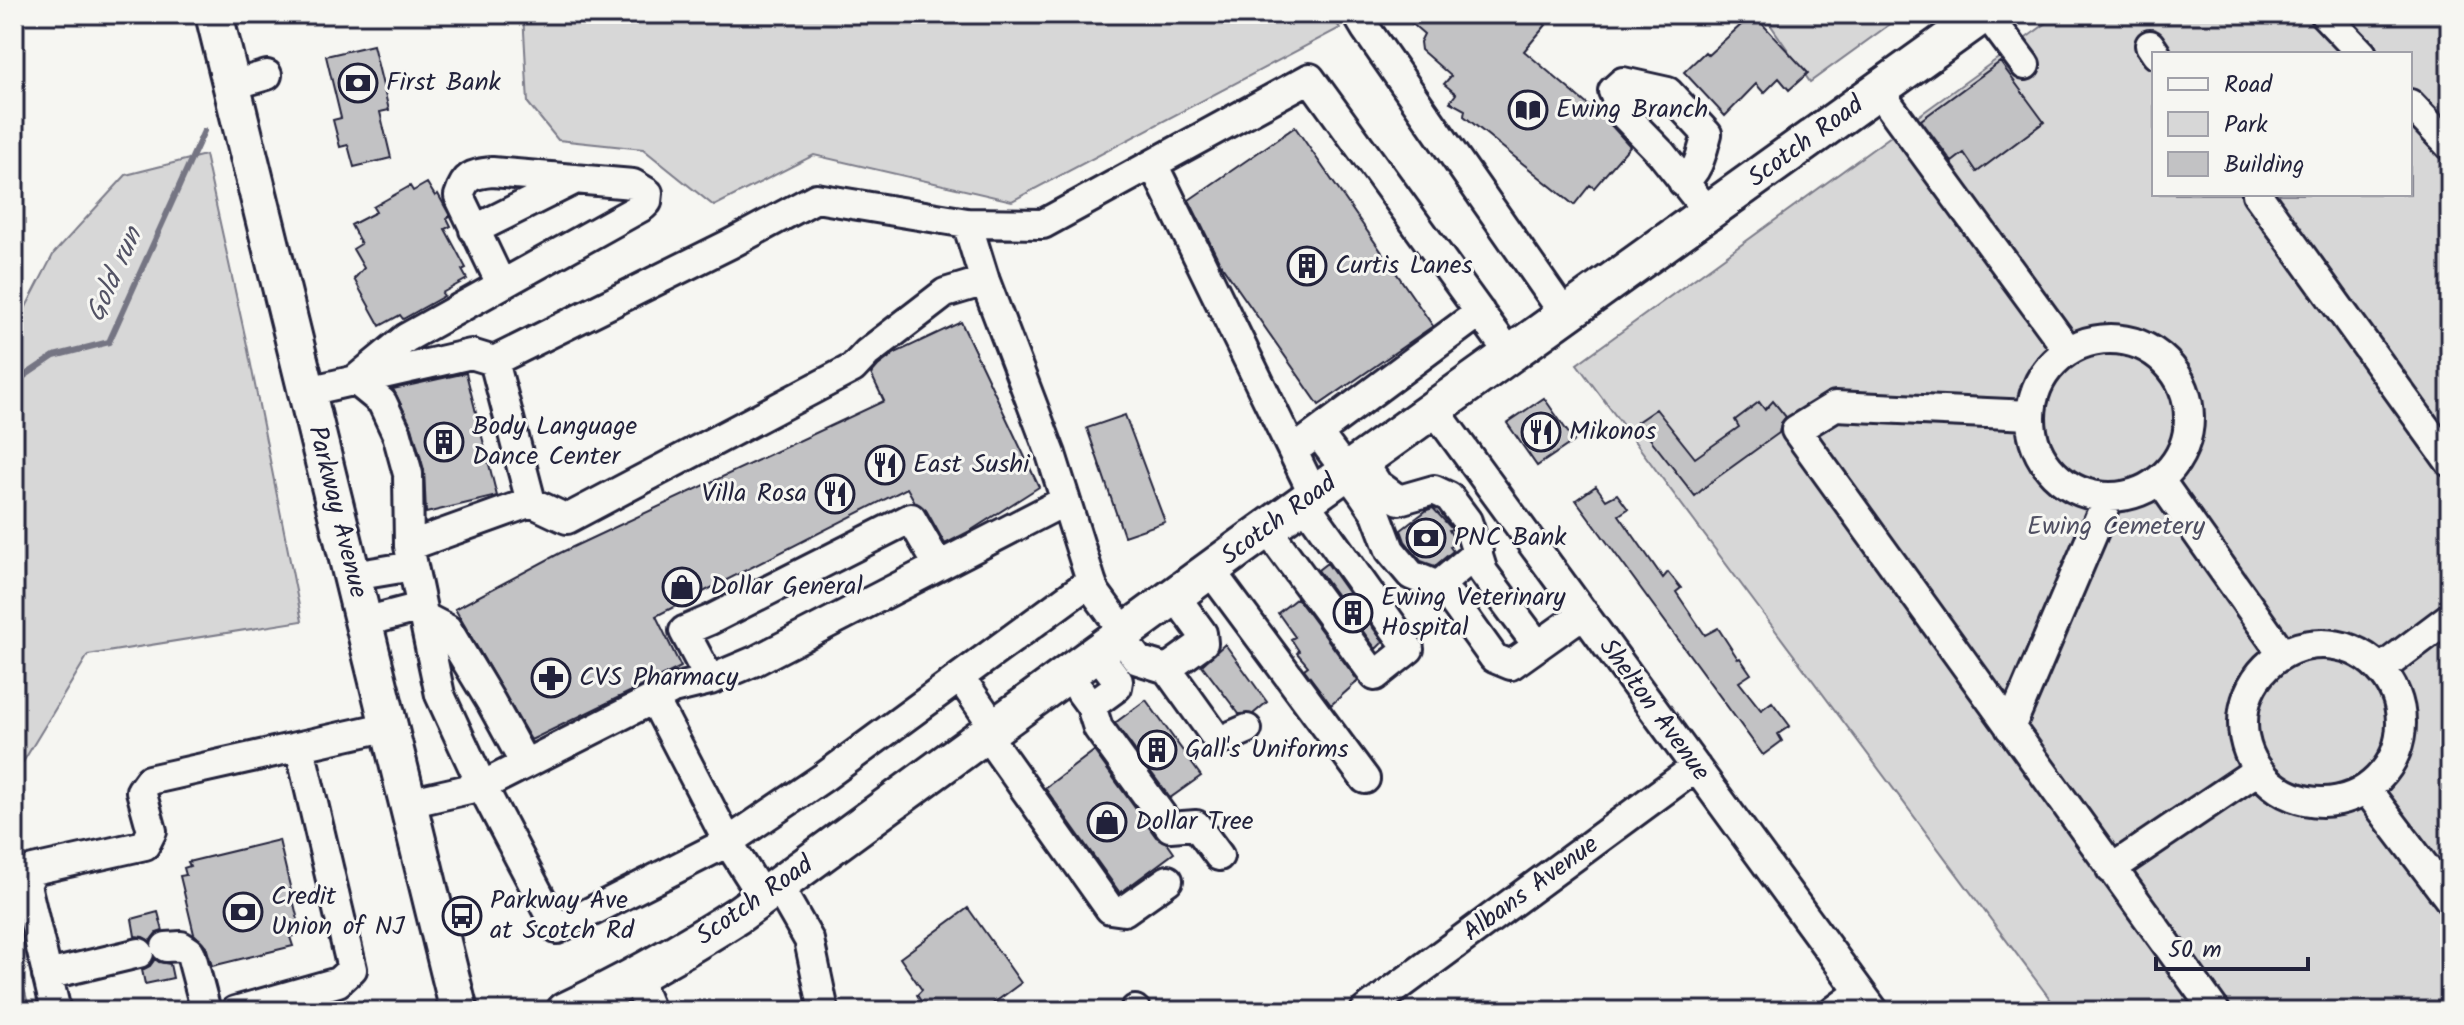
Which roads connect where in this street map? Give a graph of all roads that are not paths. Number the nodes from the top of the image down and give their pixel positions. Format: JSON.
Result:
{"nodes":[{"id":1,"x":214,"y":14,"type":"edge"},
{"id":2,"x":1986,"y":14,"type":"edge"},
{"id":3,"x":2324,"y":14,"type":"edge"},
{"id":4,"x":1367,"y":19,"type":"edge"},
{"id":5,"x":2360,"y":52,"type":"edge"},
{"id":6,"x":2025,"y":65,"type":"dead end"},
{"id":7,"x":267,"y":75,"type":"dead end"},
{"id":8,"x":233,"y":85,"type":"junction"},
{"id":9,"x":1878,"y":90,"type":"junction"},
{"id":10,"x":2412,"y":106,"type":"edge"},
{"id":11,"x":2450,"y":146,"type":"edge"},
{"id":12,"x":1153,"y":164,"type":"junction"},
{"id":13,"x":576,"y":179,"type":"junction"},
{"id":14,"x":1683,"y":182,"type":"dead end"},
{"id":15,"x":2258,"y":196,"type":"edge"},
{"id":16,"x":1708,"y":212,"type":"junction"},
{"id":17,"x":967,"y":223,"type":"junction"},
{"id":18,"x":474,"y":230,"type":"junction"},
{"id":19,"x":985,"y":281,"type":"junction"},
{"id":20,"x":501,"y":284,"type":"junction"},
{"id":21,"x":1480,"y":312,"type":"junction"},
{"id":22,"x":1565,"y":315,"type":"junction"},
{"id":23,"x":2068,"y":350,"type":"junction"},
{"id":24,"x":1510,"y":354,"type":"junction"},
{"id":25,"x":494,"y":361,"type":"junction"},
{"id":26,"x":355,"y":380,"type":"junction"},
{"id":27,"x":308,"y":391,"type":"junction"},
{"id":28,"x":1434,"y":409,"type":"junction"},
{"id":29,"x":2030,"y":415,"type":"junction"},
{"id":30,"x":1293,"y":451,"type":"junction"},
{"id":31,"x":1345,"y":459,"type":"junction"},
{"id":32,"x":2450,"y":462,"type":"edge"},
{"id":33,"x":2161,"y":482,"type":"junction"},
{"id":34,"x":1309,"y":498,"type":"junction"},
{"id":35,"x":2108,"y":498,"type":"junction"},
{"id":36,"x":1065,"y":501,"type":"junction"},
{"id":37,"x":531,"y":502,"type":"junction"},
{"id":38,"x":1267,"y":529,"type":"junction"},
{"id":39,"x":1478,"y":552,"type":"junction"},
{"id":40,"x":411,"y":556,"type":"junction"},
{"id":41,"x":938,"y":565,"type":"junction"},
{"id":42,"x":1210,"y":570,"type":"junction"},
{"id":43,"x":353,"y":576,"type":"junction"},
{"id":44,"x":1091,"y":581,"type":"junction"},
{"id":45,"x":1438,"y":586,"type":"junction"},
{"id":46,"x":1175,"y":596,"type":"junction"},
{"id":47,"x":422,"y":611,"type":"junction"},
{"id":48,"x":1584,"y":613,"type":"junction"},
{"id":49,"x":2450,"y":617,"type":"edge"},
{"id":50,"x":364,"y":622,"type":"junction"},
{"id":51,"x":1114,"y":641,"type":"junction"},
{"id":52,"x":1538,"y":646,"type":"junction"},
{"id":53,"x":2282,"y":653,"type":"junction"},
{"id":54,"x":1167,"y":669,"type":"junction"},
{"id":55,"x":2381,"y":669,"type":"junction"},
{"id":56,"x":1068,"y":675,"type":"junction"},
{"id":57,"x":960,"y":677,"type":"junction"},
{"id":58,"x":710,"y":680,"type":"junction"},
{"id":59,"x":654,"y":699,"type":"junction"},
{"id":60,"x":1091,"y":706,"type":"junction"},
{"id":61,"x":390,"y":726,"type":"junction"},
{"id":62,"x":2010,"y":728,"type":"junction"},
{"id":63,"x":1247,"y":729,"type":"dead end"},
{"id":64,"x":990,"y":731,"type":"junction"},
{"id":65,"x":300,"y":748,"type":"junction"},
{"id":66,"x":525,"y":764,"type":"junction"},
{"id":67,"x":1696,"y":767,"type":"junction"},
{"id":68,"x":2258,"y":770,"type":"junction"},
{"id":69,"x":1365,"y":779,"type":"dead end"},
{"id":70,"x":482,"y":786,"type":"junction"},
{"id":71,"x":2366,"y":789,"type":"junction"},
{"id":72,"x":408,"y":803,"type":"junction"},
{"id":73,"x":728,"y":842,"type":"junction"},
{"id":74,"x":1219,"y":856,"type":"dead end"},
{"id":75,"x":2111,"y":869,"type":"junction"},
{"id":76,"x":1168,"y":880,"type":"dead end"},
{"id":77,"x":770,"y":892,"type":"junction"},
{"id":78,"x":2450,"y":900,"type":"edge"},
{"id":79,"x":166,"y":947,"type":"dead end"},
{"id":80,"x":139,"y":953,"type":"dead end"},
{"id":81,"x":47,"y":975,"type":"junction"},
{"id":82,"x":636,"y":977,"type":"junction"},
{"id":83,"x":1867,"y":1002,"type":"edge"},
{"id":84,"x":56,"y":1011,"type":"edge"},
{"id":85,"x":206,"y":1011,"type":"edge"},
{"id":86,"x":235,"y":1011,"type":"edge"},
{"id":87,"x":459,"y":1011,"type":"edge"},
{"id":88,"x":565,"y":1011,"type":"edge"},
{"id":89,"x":650,"y":1011,"type":"edge"},
{"id":90,"x":824,"y":1011,"type":"edge"},
{"id":91,"x":1365,"y":1011,"type":"edge"},
{"id":92,"x":1834,"y":1011,"type":"edge"},
{"id":93,"x":2215,"y":1011,"type":"edge"}],
"edges":[{"from":1,"to":8,"type":"main road","name":"Parkway Avenue"},
{"from":2,"to":6,"type":"street"},
{"from":2,"to":9,"type":"main road","name":"Scotch Road"},
{"from":3,"to":5,"type":"street"},
{"from":4,"to":22,"type":"street"},
{"from":7,"to":8,"type":"street"},
{"from":8,"to":27,"type":"main road","name":"Parkway Avenue"},
{"from":9,"to":16,"type":"main road","name":"Scotch Road"},
{"from":9,"to":23,"type":"street"},
{"from":10,"to":11,"type":"street"},
{"from":12,"to":17,"type":"street"},
{"from":12,"to":21,"type":"street"},
{"from":12,"to":30,"type":"street"},
{"from":13,"to":18,"type":"street"},
{"from":13,"to":18,"type":"street"},
{"from":13,"to":20,"type":"street"},
{"from":14,"to":16,"type":"street"},
{"from":15,"to":32,"type":"street"},
{"from":16,"to":22,"type":"main road","name":"Scotch Road"},
{"from":17,"to":19,"type":"street"},
{"from":17,"to":25,"type":"street"},
{"from":18,"to":20,"type":"street"},
{"from":19,"to":36,"type":"street"},
{"from":19,"to":37,"type":"street"},
{"from":20,"to":26,"type":"street"},
{"from":21,"to":24,"type":"street"},
{"from":21,"to":30,"type":"street"},
{"from":22,"to":24,"type":"main road","name":"Scotch Road"},
{"from":23,"to":29,"type":"street"},
{"from":23,"to":33,"type":"street"},
{"from":24,"to":28,"type":"main road","name":"Scotch Road"},
{"from":25,"to":26,"type":"street"},
{"from":25,"to":37,"type":"street"},
{"from":26,"to":27,"type":"street"},
{"from":26,"to":40,"type":"street"},
{"from":27,"to":43,"type":"main road","name":"Parkway Avenue"},
{"from":28,"to":31,"type":"main road","name":"Scotch Road"},
{"from":28,"to":48,"type":"street","name":"Shelton Avenue"},
{"from":29,"to":35,"type":"street"},
{"from":29,"to":62,"type":"street"},
{"from":30,"to":34,"type":"street"},
{"from":31,"to":34,"type":"main road","name":"Scotch Road"},
{"from":31,"to":39,"type":"street"},
{"from":31,"to":45,"type":"street"},
{"from":33,"to":35,"type":"street"},
{"from":33,"to":53,"type":"street"},
{"from":34,"to":38,"type":"main road","name":"Scotch Road"},
{"from":34,"to":38,"type":"street"},
{"from":35,"to":62,"type":"street"},
{"from":36,"to":41,"type":"street"},
{"from":36,"to":44,"type":"street"},
{"from":37,"to":40,"type":"street"},
{"from":38,"to":42,"type":"main road","name":"Scotch Road"},
{"from":39,"to":45,"type":"street"},
{"from":39,"to":52,"type":"street"},
{"from":40,"to":43,"type":"street"},
{"from":40,"to":47,"type":"street"},
{"from":41,"to":58,"type":"street"},
{"from":41,"to":58,"type":"street"},
{"from":42,"to":46,"type":"main road","name":"Scotch Road"},
{"from":42,"to":69,"type":"street"},
{"from":43,"to":50,"type":"main road","name":"Parkway Avenue"},
{"from":44,"to":51,"type":"street"},
{"from":44,"to":57,"type":"street"},
{"from":45,"to":52,"type":"street"},
{"from":46,"to":51,"type":"main road","name":"Scotch Road"},
{"from":46,"to":54,"type":"street"},
{"from":47,"to":50,"type":"street"},
{"from":47,"to":66,"type":"street"},
{"from":47,"to":70,"type":"street"},
{"from":48,"to":52,"type":"street"},
{"from":48,"to":67,"type":"street","name":"Shelton Avenue"},
{"from":49,"to":55,"type":"street"},
{"from":50,"to":61,"type":"main road","name":"Parkway Avenue"},
{"from":51,"to":54,"type":"street"},
{"from":51,"to":56,"type":"main road","name":"Scotch Road"},
{"from":51,"to":60,"type":"street"},
{"from":53,"to":55,"type":"street"},
{"from":53,"to":68,"type":"street"},
{"from":54,"to":63,"type":"street"},
{"from":55,"to":71,"type":"street"},
{"from":56,"to":60,"type":"street"},
{"from":56,"to":64,"type":"main road","name":"Scotch Road"},
{"from":57,"to":64,"type":"street"},
{"from":57,"to":73,"type":"street"},
{"from":58,"to":59,"type":"street"},
{"from":59,"to":66,"type":"street"},
{"from":59,"to":73,"type":"street"},
{"from":60,"to":74,"type":"street"},
{"from":61,"to":65,"type":"street"},
{"from":61,"to":72,"type":"main road","name":"Parkway Avenue"},
{"from":62,"to":75,"type":"street"},
{"from":64,"to":76,"type":"street"},
{"from":64,"to":77,"type":"main road","name":"Scotch Road"},
{"from":65,"to":81,"type":"street"},
{"from":65,"to":86,"type":"street"},
{"from":66,"to":70,"type":"street"},
{"from":67,"to":83,"type":"street","name":"Shelton Avenue"},
{"from":67,"to":91,"type":"street","name":"Albans Avenue"},
{"from":68,"to":71,"type":"street"},
{"from":68,"to":75,"type":"street"},
{"from":70,"to":72,"type":"street"},
{"from":70,"to":73,"type":"street"},
{"from":71,"to":78,"type":"street"},
{"from":72,"to":87,"type":"main road","name":"Parkway Avenue"},
{"from":73,"to":77,"type":"street"},
{"from":75,"to":93,"type":"street"},
{"from":77,"to":82,"type":"main road","name":"Scotch Road"},
{"from":77,"to":90,"type":"street"},
{"from":79,"to":85,"type":"street"},
{"from":80,"to":81,"type":"street"},
{"from":81,"to":84,"type":"street"},
{"from":82,"to":88,"type":"main road","name":"Scotch Road"},
{"from":82,"to":89,"type":"street"},
{"from":83,"to":92,"type":"street"}]}
